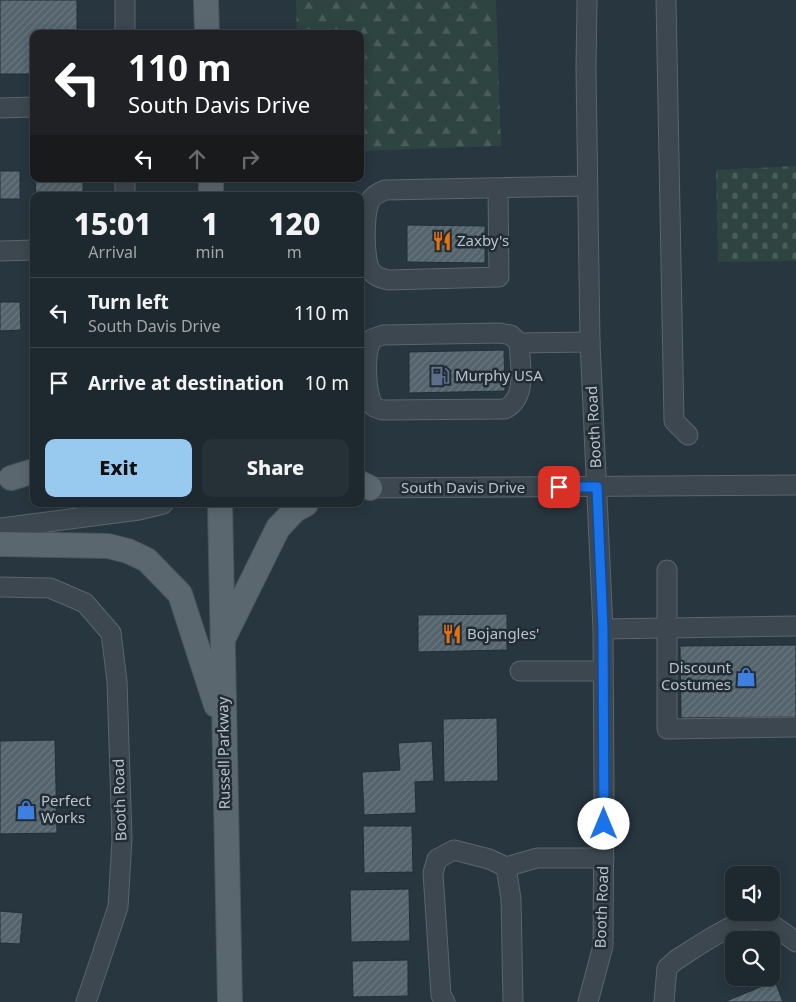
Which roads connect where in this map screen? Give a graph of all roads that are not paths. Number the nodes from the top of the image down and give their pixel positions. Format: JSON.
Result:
{"nodes":[{"id":1,"x":125,"y":0,"type":"edge"},
{"id":2,"x":206,"y":0,"type":"edge"},
{"id":3,"x":587,"y":0,"type":"edge"},
{"id":4,"x":666,"y":0,"type":"edge"},
{"id":5,"x":125,"y":30,"type":"edge"},
{"id":6,"x":207,"y":30,"type":"edge"},
{"id":7,"x":30,"y":107,"type":"edge"},
{"id":8,"x":0,"y":108,"type":"edge"},
{"id":9,"x":587,"y":186,"type":"junction"},
{"id":10,"x":498,"y":188,"type":"junction"},
{"id":11,"x":30,"y":250,"type":"edge"},
{"id":12,"x":0,"y":251,"type":"edge"},
{"id":13,"x":590,"y":342,"type":"junction"},
{"id":14,"x":519,"y":343,"type":"junction"},
{"id":15,"x":688,"y":435,"type":"dead end"},
{"id":16,"x":30,"y":472,"type":"edge"},
{"id":17,"x":15,"y":478,"type":"edge"},
{"id":18,"x":796,"y":485,"type":"edge"},
{"id":19,"x":364,"y":486,"type":"edge"},
{"id":20,"x":597,"y":487,"type":"junction"},
{"id":21,"x":152,"y":507,"type":"edge"},
{"id":22,"x":220,"y":507,"type":"edge"},
{"id":23,"x":300,"y":507,"type":"edge"},
{"id":24,"x":0,"y":528,"type":"edge"},
{"id":25,"x":0,"y":544,"type":"edge"},
{"id":26,"x":667,"y":570,"type":"dead end"},
{"id":27,"x":0,"y":587,"type":"edge"},
{"id":28,"x":796,"y":626,"type":"edge"},
{"id":29,"x":603,"y":629,"type":"junction"},
{"id":30,"x":668,"y":629,"type":"junction"},
{"id":31,"x":222,"y":641,"type":"junction"},
{"id":32,"x":520,"y":671,"type":"dead end"},
{"id":33,"x":603,"y":671,"type":"junction"},
{"id":34,"x":796,"y":727,"type":"edge"},
{"id":35,"x":224,"y":730,"type":"junction"},
{"id":36,"x":604,"y":858,"type":"junction"},
{"id":37,"x":506,"y":867,"type":"junction"},
{"id":38,"x":796,"y":942,"type":"edge"},
{"id":39,"x":86,"y":1002,"type":"edge"},
{"id":40,"x":230,"y":1002,"type":"edge"},
{"id":41,"x":445,"y":1002,"type":"edge"},
{"id":42,"x":513,"y":1002,"type":"edge"},
{"id":43,"x":588,"y":1002,"type":"edge"},
{"id":44,"x":664,"y":1002,"type":"edge"}],
"edges":[{"from":1,"to":5,"type":"street"},
{"from":2,"to":6,"type":"main road"},
{"from":3,"to":9,"type":"street","name":"Booth Road"},
{"from":4,"to":15,"type":"street"},
{"from":7,"to":8,"type":"street"},
{"from":9,"to":10,"type":"street"},
{"from":9,"to":13,"type":"street","name":"Booth Road"},
{"from":10,"to":10,"type":"street"},
{"from":11,"to":12,"type":"street"},
{"from":13,"to":14,"type":"street"},
{"from":13,"to":20,"type":"street","name":"Booth Road"},
{"from":14,"to":14,"type":"street"},
{"from":16,"to":17,"type":"main road"},
{"from":18,"to":20,"type":"street","name":"South Davis Drive"},
{"from":19,"to":20,"type":"street","name":"South Davis Drive"},
{"from":20,"to":29,"type":"street","name":"Booth Road"},
{"from":21,"to":24,"type":"street"},
{"from":22,"to":31,"type":"main road","name":"Russell Parkway"},
{"from":23,"to":31,"type":"main road"},
{"from":25,"to":35,"type":"main road"},
{"from":26,"to":30,"type":"street"},
{"from":27,"to":39,"type":"street","name":"Booth Road"},
{"from":28,"to":30,"type":"street"},
{"from":29,"to":30,"type":"street"},
{"from":29,"to":33,"type":"street","name":"Booth Road"},
{"from":30,"to":34,"type":"street"},
{"from":31,"to":35,"type":"main road","name":"Russell Parkway"},
{"from":32,"to":33,"type":"street"},
{"from":33,"to":36,"type":"street","name":"Booth Road"},
{"from":35,"to":40,"type":"main road","name":"Russell Parkway"},
{"from":36,"to":37,"type":"street"},
{"from":36,"to":43,"type":"street","name":"Booth Road"},
{"from":37,"to":41,"type":"street"},
{"from":37,"to":42,"type":"street"},
{"from":38,"to":44,"type":"street"}]}
